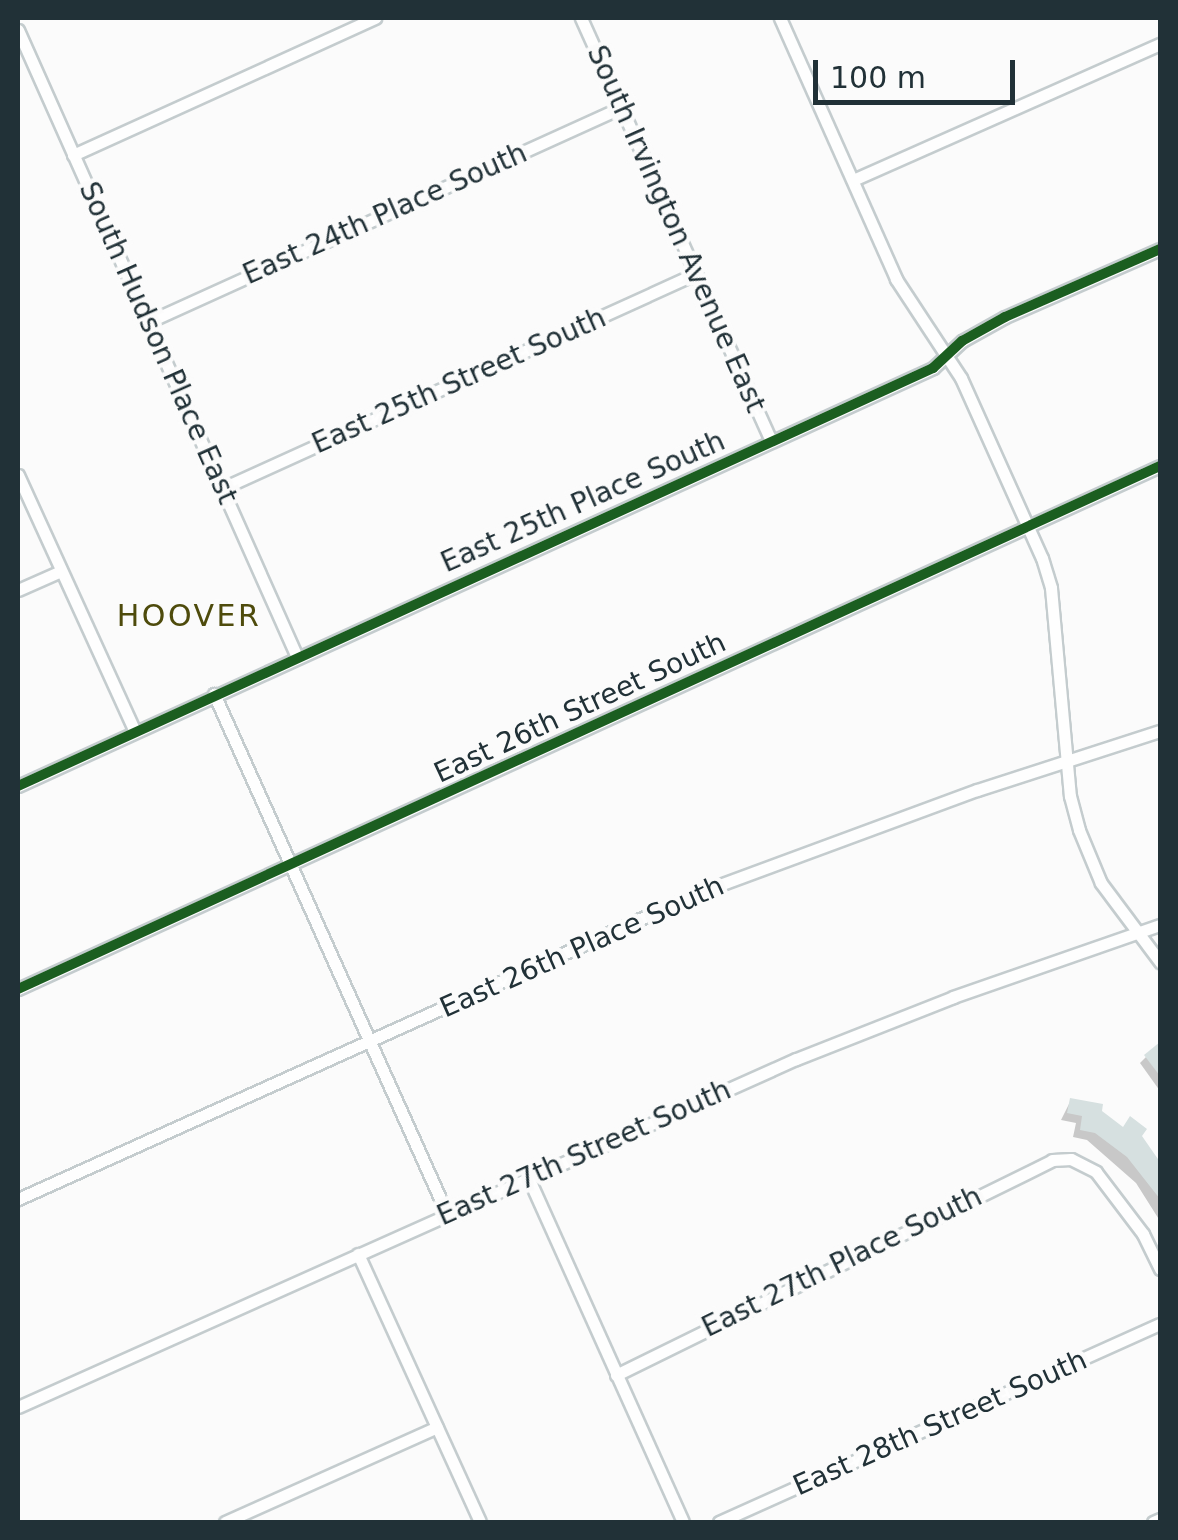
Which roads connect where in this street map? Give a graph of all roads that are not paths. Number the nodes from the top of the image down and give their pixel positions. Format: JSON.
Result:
{"nodes":[{"id":1,"x":375,"y":18,"type":"edge"},
{"id":2,"x":582,"y":18,"type":"edge"},
{"id":3,"x":780,"y":18,"type":"edge"},
{"id":4,"x":18,"y":30,"type":"edge"},
{"id":5,"x":1160,"y":44,"type":"edge"},
{"id":6,"x":622,"y":107,"type":"junction"},
{"id":7,"x":73,"y":155,"type":"junction"},
{"id":8,"x":853,"y":180,"type":"junction"},
{"id":9,"x":1160,"y":249,"type":"edge"},
{"id":10,"x":694,"y":274,"type":"junction"},
{"id":11,"x":148,"y":322,"type":"junction"},
{"id":12,"x":948,"y":355,"type":"junction"},
{"id":13,"x":771,"y":441,"type":"junction"},
{"id":14,"x":1160,"y":466,"type":"edge"},
{"id":15,"x":18,"y":475,"type":"edge"},
{"id":16,"x":223,"y":488,"type":"junction"},
{"id":17,"x":1028,"y":525,"type":"junction"},
{"id":18,"x":61,"y":571,"type":"junction"},
{"id":19,"x":18,"y":590,"type":"edge"},
{"id":20,"x":297,"y":656,"type":"junction"},
{"id":21,"x":214,"y":694,"type":"junction"},
{"id":22,"x":134,"y":730,"type":"junction"},
{"id":23,"x":1160,"y":731,"type":"edge"},
{"id":24,"x":1067,"y":762,"type":"junction"},
{"id":25,"x":18,"y":786,"type":"edge"},
{"id":26,"x":291,"y":866,"type":"junction"},
{"id":27,"x":1160,"y":925,"type":"edge"},
{"id":28,"x":1138,"y":932,"type":"junction"},
{"id":29,"x":1160,"y":962,"type":"edge"},
{"id":30,"x":18,"y":989,"type":"edge"},
{"id":31,"x":370,"y":1042,"type":"junction"},
{"id":32,"x":528,"y":1177,"type":"junction"},
{"id":33,"x":18,"y":1199,"type":"edge"},
{"id":34,"x":446,"y":1214,"type":"junction"},
{"id":35,"x":358,"y":1254,"type":"junction"},
{"id":36,"x":1160,"y":1269,"type":"edge"},
{"id":37,"x":1160,"y":1324,"type":"edge"},
{"id":38,"x":616,"y":1374,"type":"junction"},
{"id":39,"x":18,"y":1407,"type":"edge"},
{"id":40,"x":437,"y":1427,"type":"junction"},
{"id":41,"x":1160,"y":1519,"type":"edge"},
{"id":42,"x":224,"y":1522,"type":"edge"},
{"id":43,"x":480,"y":1522,"type":"edge"},
{"id":44,"x":683,"y":1522,"type":"edge"},
{"id":45,"x":719,"y":1522,"type":"edge"},
{"id":46,"x":1153,"y":1522,"type":"edge"}],
"edges":[{"from":1,"to":7,"type":"street"},
{"from":2,"to":6,"type":"street","name":"South Irvington Avenue East"},
{"from":3,"to":8,"type":"street"},
{"from":4,"to":7,"type":"street","name":"South Hudson Place East"},
{"from":5,"to":8,"type":"street"},
{"from":6,"to":10,"type":"street","name":"South Irvington Avenue East"},
{"from":6,"to":11,"type":"street","name":"East 24th Place South"},
{"from":7,"to":11,"type":"street","name":"South Hudson Place East"},
{"from":8,"to":12,"type":"street"},
{"from":9,"to":12,"type":"street","name":"East 25th Place South"},
{"from":10,"to":13,"type":"street","name":"South Irvington Avenue East"},
{"from":10,"to":16,"type":"street","name":"East 25th Street South"},
{"from":11,"to":16,"type":"street","name":"South Hudson Place East"},
{"from":12,"to":13,"type":"street","name":"East 25th Place South"},
{"from":12,"to":17,"type":"street"},
{"from":13,"to":20,"type":"street","name":"East 25th Place South"},
{"from":14,"to":17,"type":"street","name":"East 26th Street South"},
{"from":15,"to":18,"type":"street"},
{"from":16,"to":20,"type":"street","name":"South Hudson Place East"},
{"from":17,"to":24,"type":"street"},
{"from":17,"to":26,"type":"street","name":"East 26th Street South"},
{"from":18,"to":19,"type":"street"},
{"from":18,"to":22,"type":"street"},
{"from":20,"to":21,"type":"street","name":"East 25th Place South"},
{"from":21,"to":22,"type":"street","name":"East 25th Place South"},
{"from":21,"to":26,"type":"street"},
{"from":22,"to":25,"type":"street","name":"East 25th Place South"},
{"from":23,"to":24,"type":"street","name":"East 26th Place South"},
{"from":24,"to":28,"type":"street"},
{"from":24,"to":31,"type":"street","name":"East 26th Place South"},
{"from":26,"to":30,"type":"street","name":"East 26th Street South"},
{"from":26,"to":31,"type":"street"},
{"from":27,"to":28,"type":"street","name":"East 27th Street South"},
{"from":28,"to":29,"type":"street"},
{"from":28,"to":32,"type":"street","name":"East 27th Street South"},
{"from":31,"to":33,"type":"street","name":"East 26th Place South"},
{"from":31,"to":34,"type":"street"},
{"from":32,"to":34,"type":"street","name":"East 27th Street South"},
{"from":32,"to":38,"type":"street"},
{"from":34,"to":35,"type":"street","name":"East 27th Street South"},
{"from":35,"to":39,"type":"street","name":"East 27th Street South"},
{"from":35,"to":40,"type":"street"},
{"from":36,"to":38,"type":"street","name":"East 27th Place South"},
{"from":37,"to":45,"type":"street","name":"East 28th Street South"},
{"from":38,"to":44,"type":"street"},
{"from":40,"to":42,"type":"street"},
{"from":40,"to":43,"type":"street"},
{"from":41,"to":46,"type":"street"}]}
